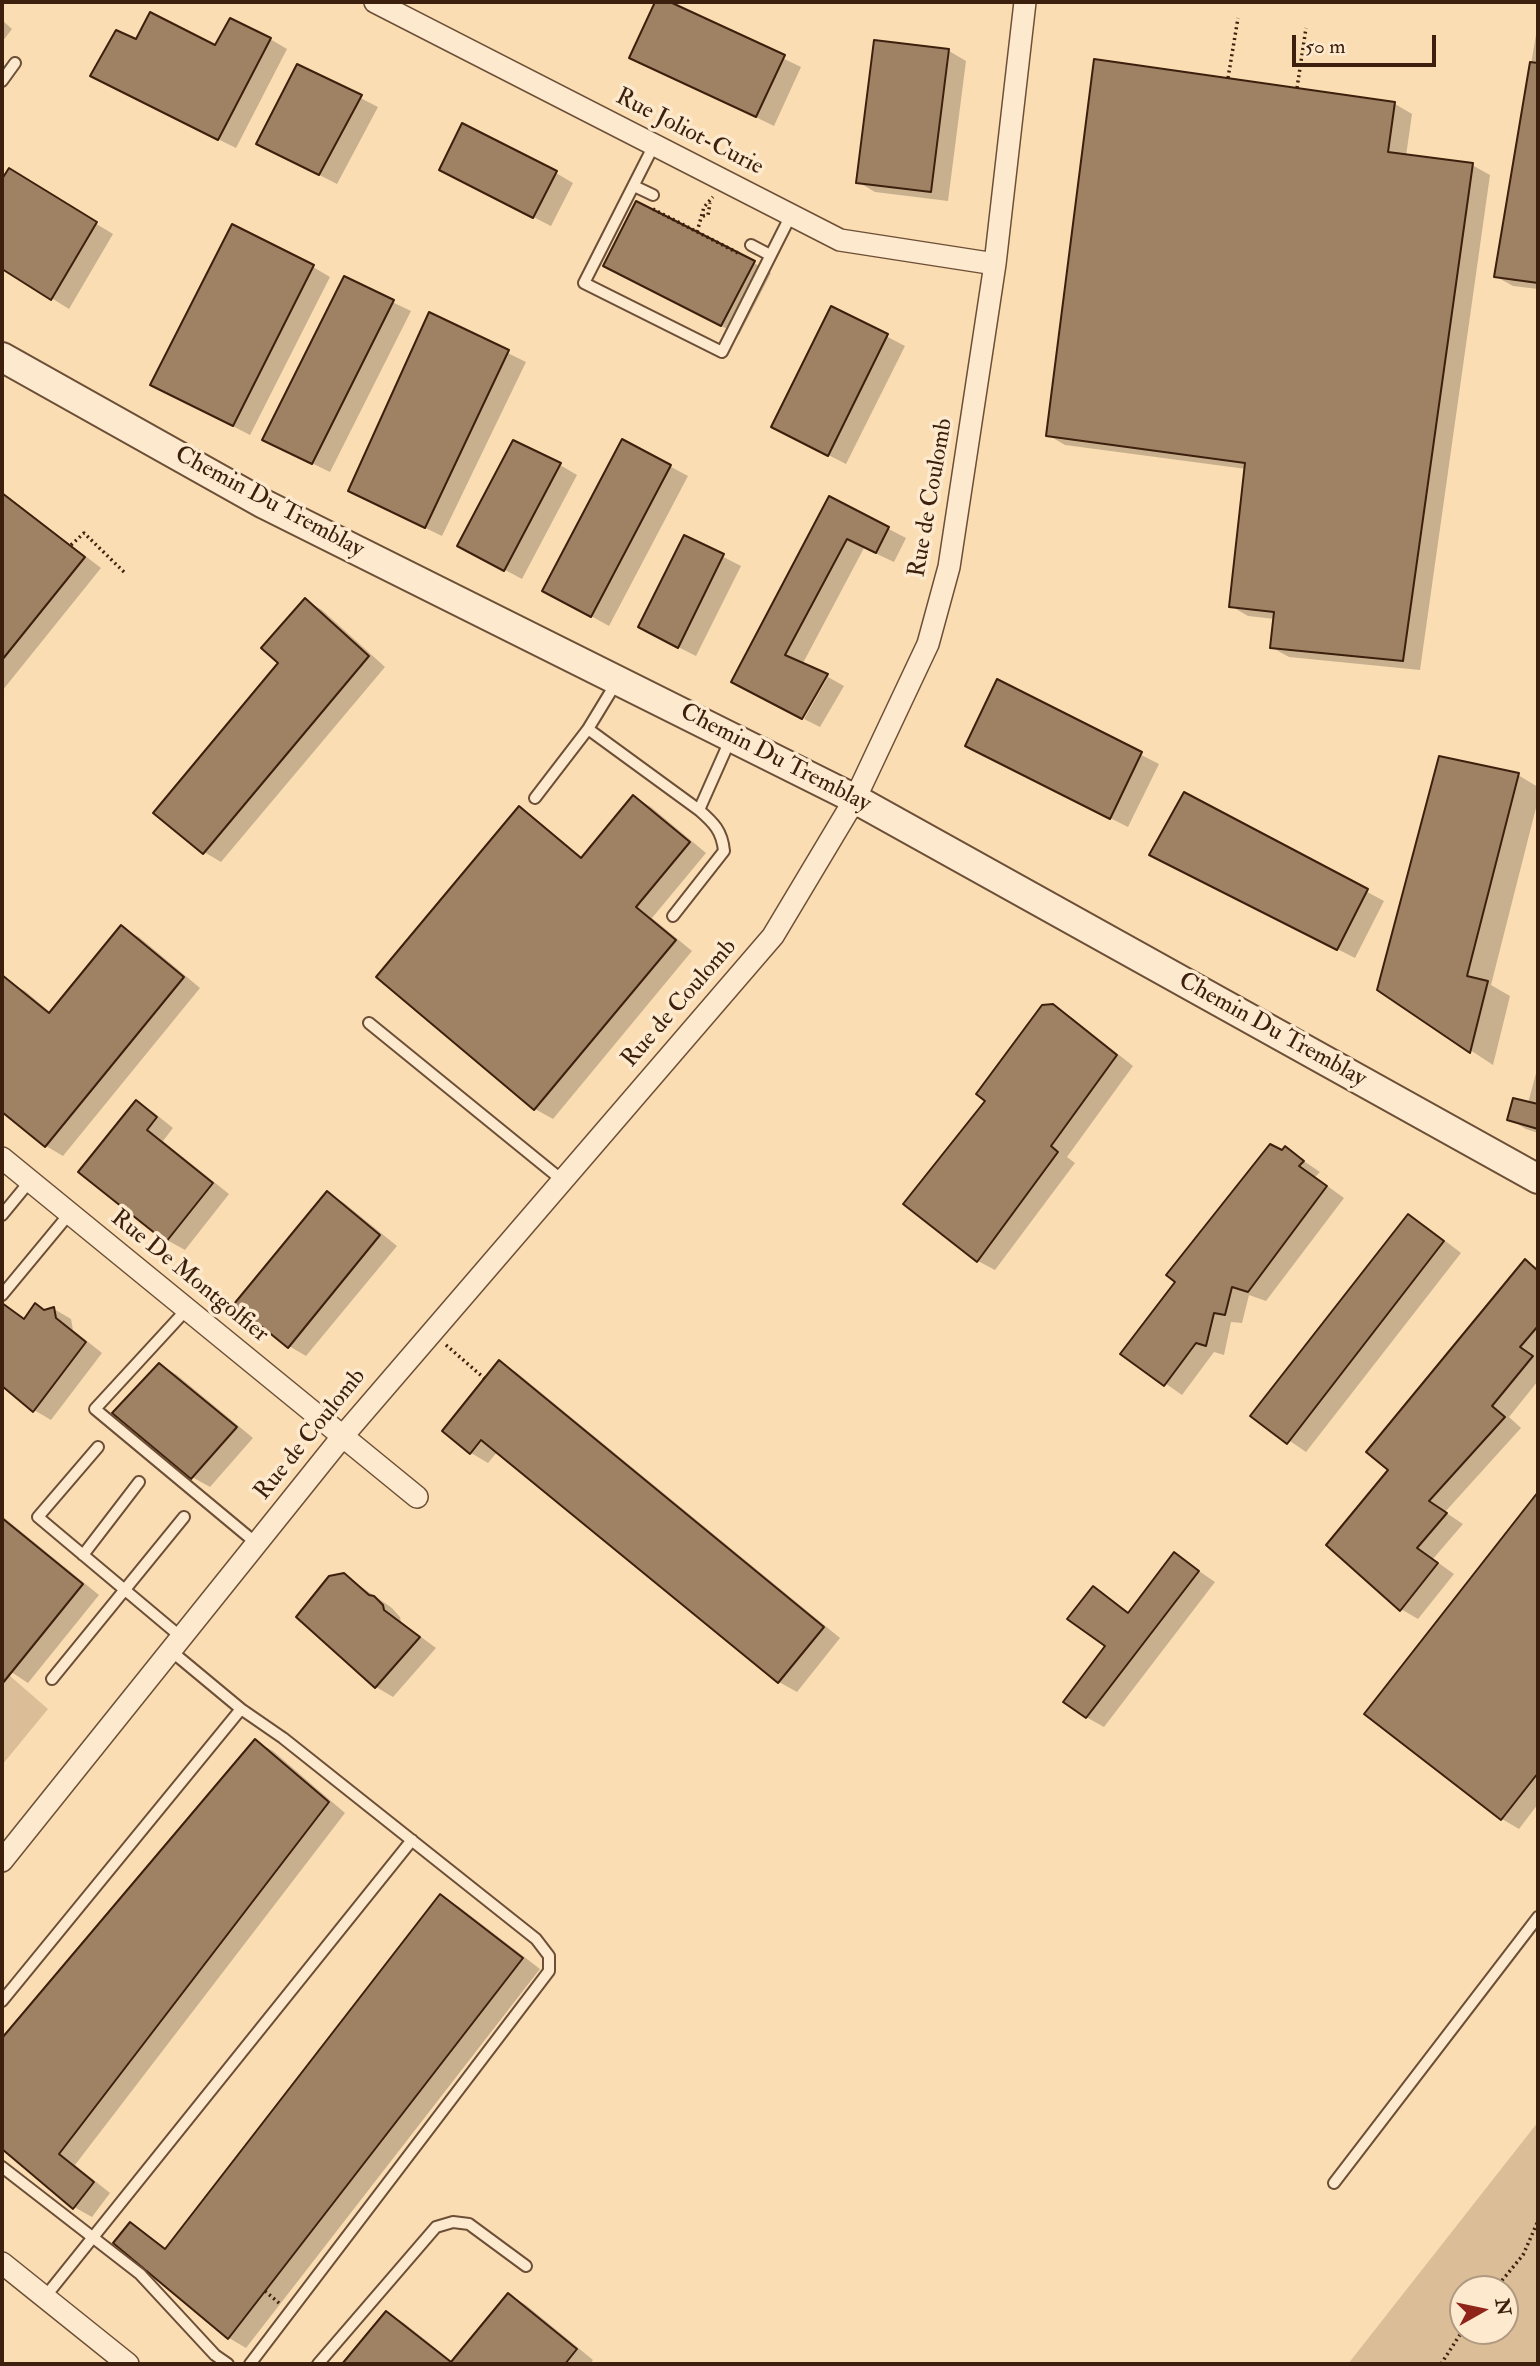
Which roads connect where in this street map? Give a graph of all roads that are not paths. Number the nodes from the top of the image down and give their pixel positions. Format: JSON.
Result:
{"nodes":[{"id":1,"x":375,"y":2,"type":"edge"},
{"id":2,"x":1025,"y":2,"type":"edge"},
{"id":3,"x":15,"y":63,"type":"dead end"},
{"id":4,"x":2,"y":81,"type":"edge"},
{"id":5,"x":654,"y":145,"type":"junction"},
{"id":6,"x":634,"y":186,"type":"junction"},
{"id":7,"x":653,"y":195,"type":"dead end"},
{"id":8,"x":791,"y":215,"type":"junction"},
{"id":9,"x":751,"y":245,"type":"dead end"},
{"id":10,"x":770,"y":255,"type":"junction"},
{"id":11,"x":995,"y":264,"type":"junction"},
{"id":12,"x":2,"y":357,"type":"edge"},
{"id":13,"x":617,"y":680,"type":"junction"},
{"id":14,"x":588,"y":729,"type":"junction"},
{"id":15,"x":731,"y":737,"type":"junction"},
{"id":16,"x":535,"y":798,"type":"dead end"},
{"id":17,"x":855,"y":799,"type":"junction"},
{"id":18,"x":699,"y":810,"type":"junction"},
{"id":19,"x":673,"y":916,"type":"dead end"},
{"id":20,"x":369,"y":1023,"type":"dead end"},
{"id":21,"x":2,"y":1158,"type":"edge"},
{"id":22,"x":1538,"y":1179,"type":"edge"},
{"id":23,"x":562,"y":1180,"type":"junction"},
{"id":24,"x":30,"y":1181,"type":"junction"},
{"id":25,"x":70,"y":1213,"type":"junction"},
{"id":26,"x":2,"y":1215,"type":"edge"},
{"id":27,"x":2,"y":1294,"type":"edge"},
{"id":28,"x":187,"y":1309,"type":"junction"},
{"id":29,"x":342,"y":1437,"type":"junction"},
{"id":30,"x":98,"y":1447,"type":"dead end"},
{"id":31,"x":139,"y":1482,"type":"dead end"},
{"id":32,"x":417,"y":1497,"type":"dead end"},
{"id":33,"x":184,"y":1517,"type":"dead end"},
{"id":34,"x":256,"y":1543,"type":"junction"},
{"id":35,"x":83,"y":1555,"type":"junction"},
{"id":36,"x":126,"y":1591,"type":"junction"},
{"id":37,"x":175,"y":1643,"type":"junction"},
{"id":38,"x":52,"y":1679,"type":"dead end"},
{"id":39,"x":241,"y":1710,"type":"junction"},
{"id":40,"x":412,"y":1840,"type":"junction"},
{"id":41,"x":2,"y":1861,"type":"edge"},
{"id":42,"x":1538,"y":1917,"type":"edge"},
{"id":43,"x":2,"y":2001,"type":"edge"},
{"id":44,"x":2,"y":2167,"type":"edge"},
{"id":45,"x":1334,"y":2183,"type":"dead end"},
{"id":46,"x":93,"y":2238,"type":"junction"},
{"id":47,"x":2,"y":2263,"type":"edge"},
{"id":48,"x":526,"y":2266,"type":"dead end"},
{"id":49,"x":45,"y":2298,"type":"junction"},
{"id":50,"x":128,"y":2364,"type":"edge"},
{"id":51,"x":228,"y":2364,"type":"edge"},
{"id":52,"x":250,"y":2364,"type":"edge"},
{"id":53,"x":318,"y":2364,"type":"edge"}],
"edges":[{"from":1,"to":5,"type":"street","name":"Rue Joliot-Curie"},
{"from":2,"to":11,"type":"street","name":"Rue de Coulomb"},
{"from":3,"to":4,"type":"lane"},
{"from":5,"to":6,"type":"lane"},
{"from":5,"to":8,"type":"street","name":"Rue Joliot-Curie"},
{"from":6,"to":7,"type":"lane"},
{"from":6,"to":10,"type":"lane"},
{"from":8,"to":10,"type":"lane"},
{"from":8,"to":11,"type":"street","name":"Rue Joliot-Curie"},
{"from":9,"to":10,"type":"lane"},
{"from":11,"to":17,"type":"street","name":"Rue de Coulomb"},
{"from":12,"to":13,"type":"street","name":"Chemin Du Tremblay"},
{"from":13,"to":14,"type":"lane"},
{"from":13,"to":15,"type":"street","name":"Chemin Du Tremblay"},
{"from":14,"to":16,"type":"lane"},
{"from":14,"to":18,"type":"lane"},
{"from":15,"to":17,"type":"street","name":"Chemin Du Tremblay"},
{"from":15,"to":18,"type":"lane"},
{"from":17,"to":22,"type":"street","name":"Chemin Du Tremblay"},
{"from":17,"to":23,"type":"street","name":"Rue de Coulomb"},
{"from":18,"to":19,"type":"lane"},
{"from":20,"to":23,"type":"lane"},
{"from":21,"to":24,"type":"street","name":"Rue De Montgolfier"},
{"from":23,"to":29,"type":"street","name":"Rue de Coulomb"},
{"from":24,"to":25,"type":"street","name":"Rue De Montgolfier"},
{"from":24,"to":26,"type":"lane"},
{"from":25,"to":27,"type":"lane"},
{"from":25,"to":28,"type":"street","name":"Rue De Montgolfier"},
{"from":28,"to":29,"type":"street","name":"Rue De Montgolfier"},
{"from":28,"to":34,"type":"lane"},
{"from":29,"to":32,"type":"street","name":"Rue De Montgolfier"},
{"from":29,"to":34,"type":"street","name":"Rue de Coulomb"},
{"from":30,"to":35,"type":"lane"},
{"from":31,"to":35,"type":"lane"},
{"from":33,"to":36,"type":"lane"},
{"from":34,"to":37,"type":"street","name":"Rue de Coulomb"},
{"from":35,"to":36,"type":"lane"},
{"from":36,"to":37,"type":"lane"},
{"from":36,"to":38,"type":"lane"},
{"from":37,"to":39,"type":"lane"},
{"from":37,"to":41,"type":"street","name":"Rue de Coulomb"},
{"from":39,"to":40,"type":"lane"},
{"from":39,"to":43,"type":"lane"},
{"from":40,"to":46,"type":"lane"},
{"from":40,"to":52,"type":"lane"},
{"from":42,"to":45,"type":"lane"},
{"from":44,"to":46,"type":"lane"},
{"from":46,"to":49,"type":"lane"},
{"from":46,"to":51,"type":"lane"},
{"from":47,"to":49,"type":"street"},
{"from":48,"to":53,"type":"lane"},
{"from":49,"to":50,"type":"street"}]}
